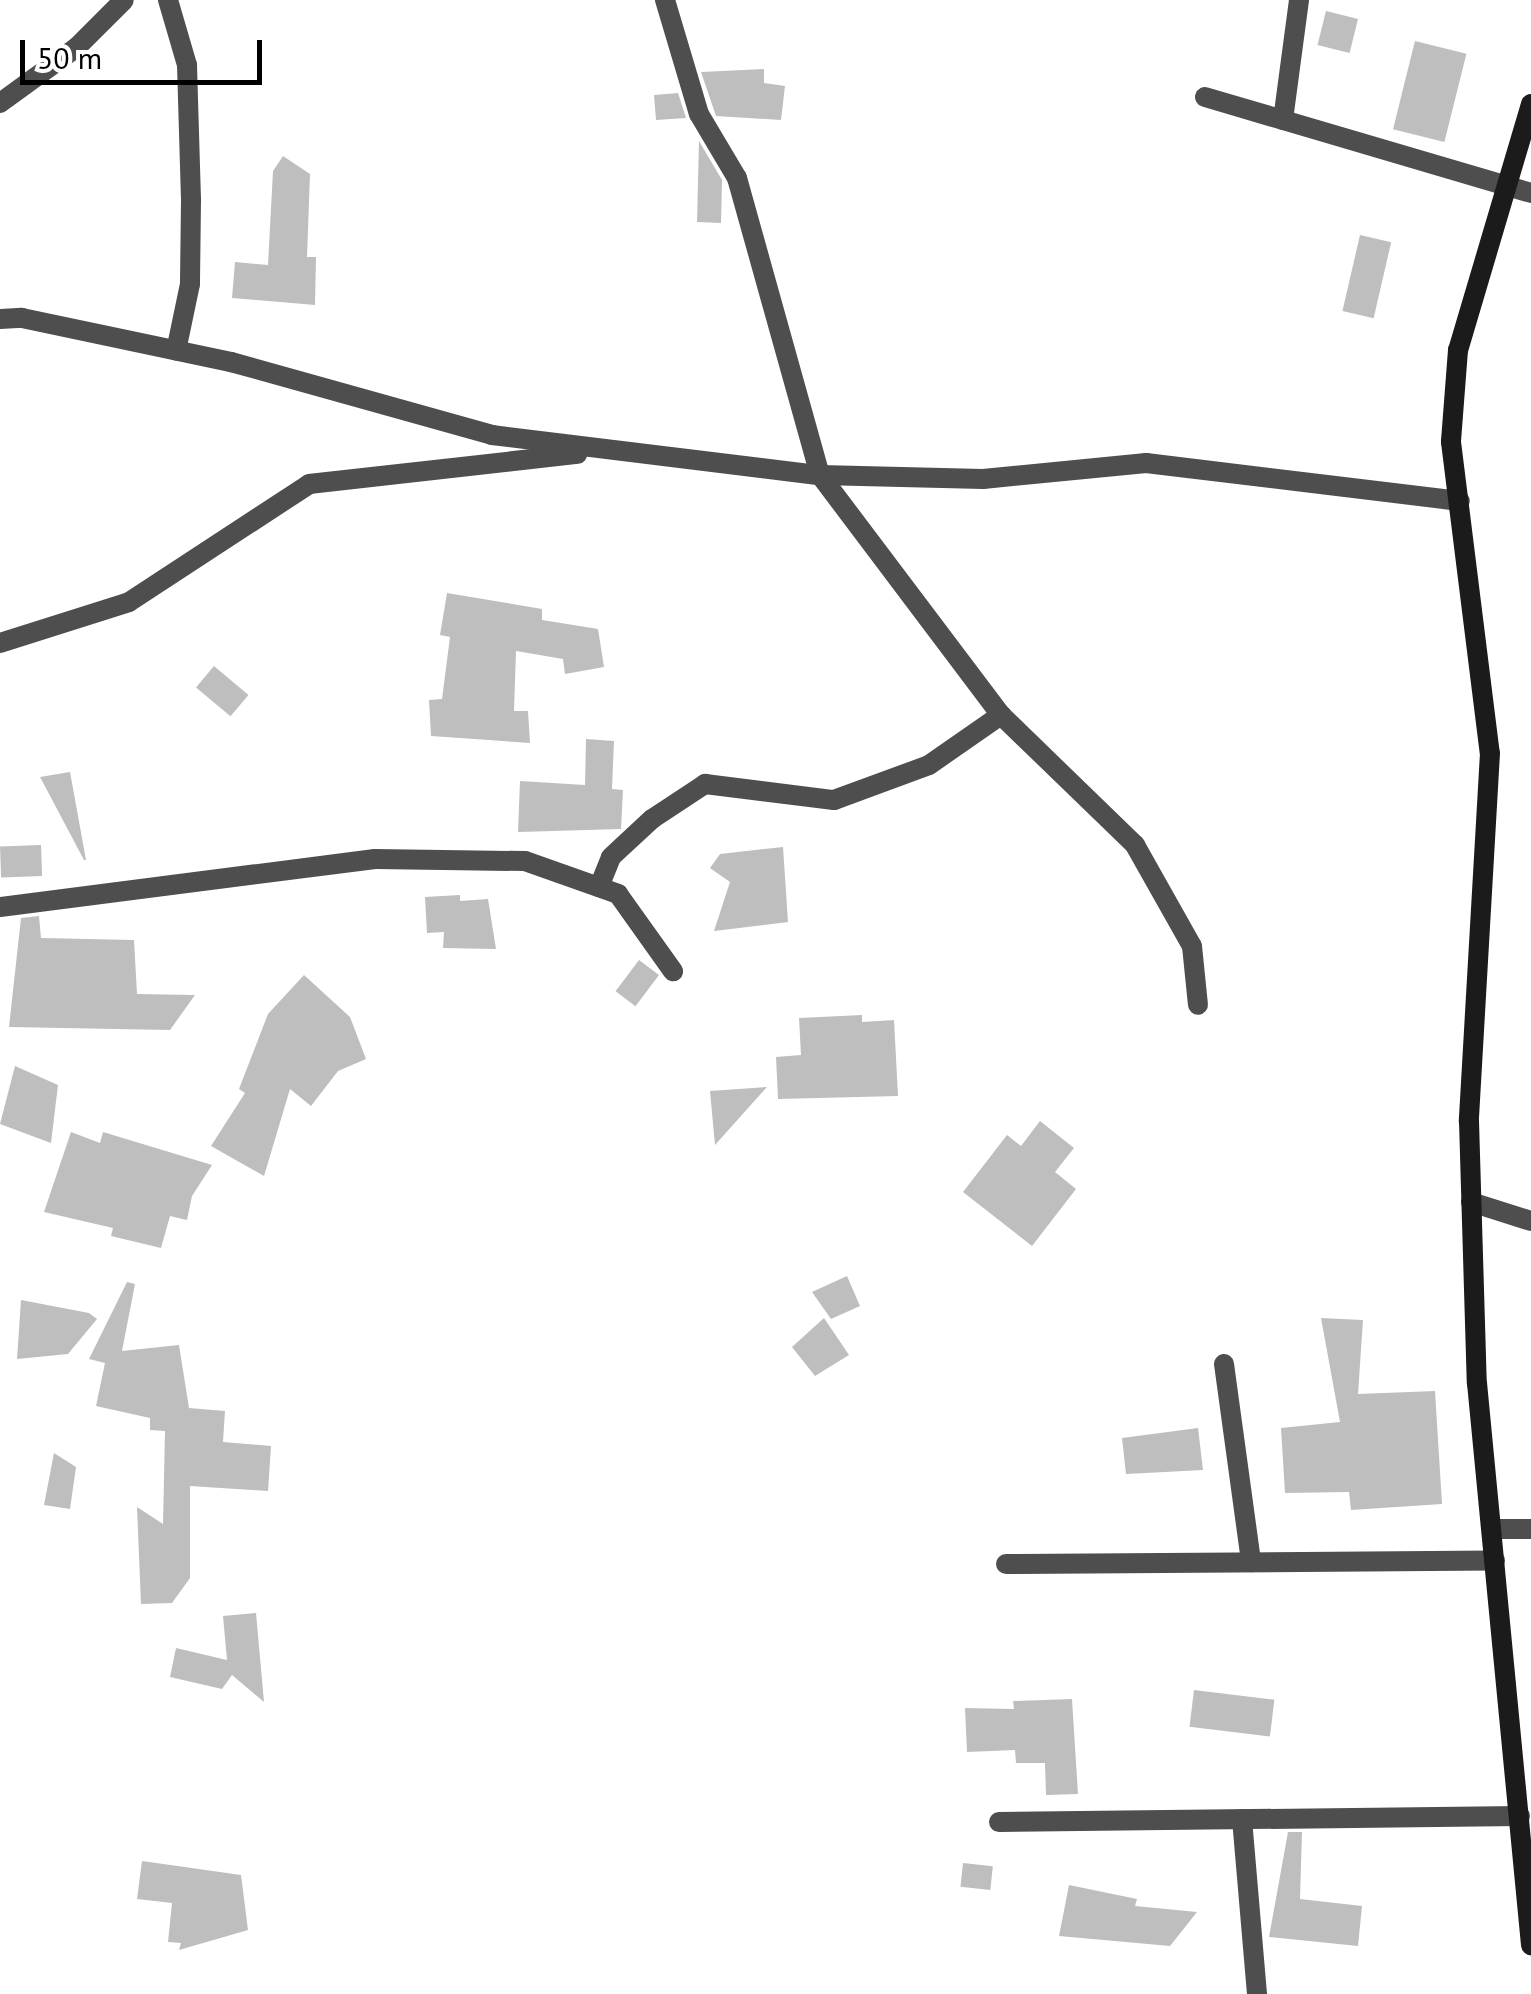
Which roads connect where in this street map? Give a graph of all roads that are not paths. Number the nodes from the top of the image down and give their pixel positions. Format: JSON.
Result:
{"nodes":[{"id":1,"x":124,"y":0,"type":"edge"},
{"id":2,"x":168,"y":0,"type":"edge"},
{"id":3,"x":665,"y":0,"type":"edge"},
{"id":4,"x":1300,"y":0,"type":"edge"},
{"id":5,"x":1205,"y":97,"type":"dead end"},
{"id":6,"x":0,"y":103,"type":"edge"},
{"id":7,"x":1531,"y":104,"type":"edge"},
{"id":8,"x":1283,"y":120,"type":"junction"},
{"id":9,"x":1506,"y":186,"type":"junction"},
{"id":10,"x":1531,"y":193,"type":"edge"},
{"id":11,"x":0,"y":319,"type":"edge"},
{"id":12,"x":176,"y":350,"type":"junction"},
{"id":13,"x":614,"y":450,"type":"junction"},
{"id":14,"x":820,"y":476,"type":"junction"},
{"id":15,"x":1460,"y":501,"type":"junction"},
{"id":16,"x":0,"y":643,"type":"edge"},
{"id":17,"x":1001,"y":714,"type":"junction"},
{"id":18,"x":599,"y":887,"type":"junction"},
{"id":19,"x":0,"y":907,"type":"edge"},
{"id":20,"x":673,"y":971,"type":"dead end"},
{"id":21,"x":1198,"y":1005,"type":"dead end"},
{"id":22,"x":1472,"y":1202,"type":"junction"},
{"id":23,"x":1531,"y":1221,"type":"edge"},
{"id":24,"x":1224,"y":1364,"type":"dead end"},
{"id":25,"x":1531,"y":1528,"type":"edge"},
{"id":26,"x":1492,"y":1530,"type":"junction"},
{"id":27,"x":1495,"y":1560,"type":"junction"},
{"id":28,"x":1251,"y":1562,"type":"junction"},
{"id":29,"x":1006,"y":1564,"type":"dead end"},
{"id":30,"x":1520,"y":1816,"type":"junction"},
{"id":31,"x":1242,"y":1819,"type":"junction"},
{"id":32,"x":999,"y":1822,"type":"dead end"},
{"id":33,"x":1531,"y":1945,"type":"edge"},
{"id":34,"x":1258,"y":1994,"type":"edge"}],
"edges":[{"from":1,"to":6,"type":"street"},
{"from":2,"to":12,"type":"street"},
{"from":3,"to":14,"type":"street"},
{"from":4,"to":8,"type":"street"},
{"from":5,"to":8,"type":"street"},
{"from":7,"to":9,"type":"street"},
{"from":8,"to":9,"type":"street"},
{"from":9,"to":10,"type":"street"},
{"from":9,"to":15,"type":"street"},
{"from":11,"to":12,"type":"street"},
{"from":12,"to":13,"type":"street"},
{"from":13,"to":14,"type":"street"},
{"from":13,"to":16,"type":"street"},
{"from":14,"to":15,"type":"street"},
{"from":14,"to":17,"type":"street"},
{"from":15,"to":22,"type":"street"},
{"from":17,"to":18,"type":"street"},
{"from":17,"to":21,"type":"street"},
{"from":18,"to":19,"type":"street"},
{"from":18,"to":20,"type":"street"},
{"from":22,"to":23,"type":"street"},
{"from":22,"to":26,"type":"street"},
{"from":24,"to":28,"type":"street"},
{"from":25,"to":26,"type":"street"},
{"from":26,"to":27,"type":"street"},
{"from":27,"to":28,"type":"street"},
{"from":27,"to":30,"type":"street"},
{"from":28,"to":29,"type":"street"},
{"from":30,"to":31,"type":"street"},
{"from":30,"to":33,"type":"street"},
{"from":31,"to":32,"type":"street"},
{"from":31,"to":34,"type":"street"}]}
